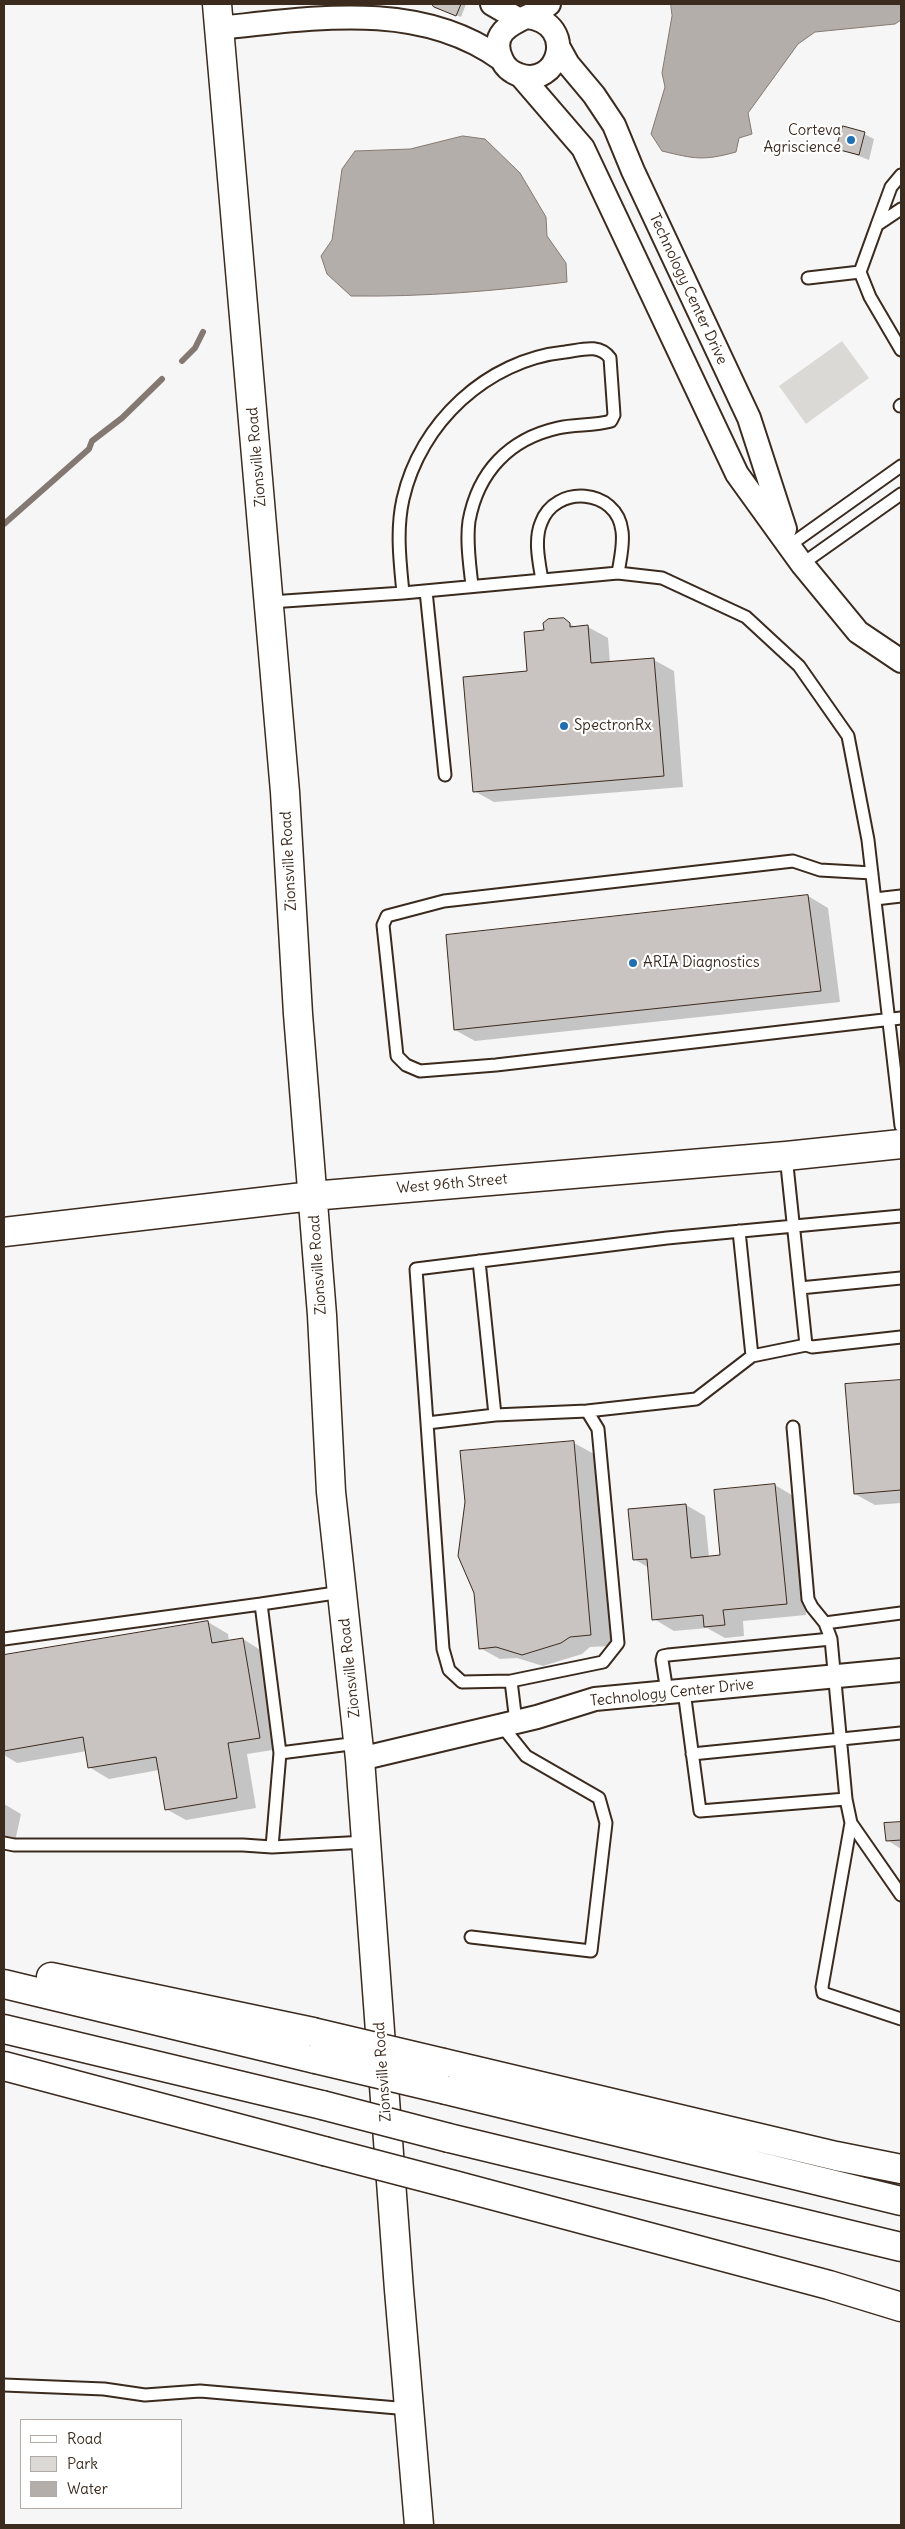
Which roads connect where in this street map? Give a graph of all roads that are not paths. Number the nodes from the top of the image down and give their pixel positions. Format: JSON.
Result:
{"nodes":[{"id":1,"x":492,"y":4,"type":"edge"},
{"id":2,"x":549,"y":4,"type":"edge"},
{"id":3,"x":561,"y":4,"type":"edge"},
{"id":4,"x":218,"y":16,"type":"edge"},
{"id":5,"x":523,"y":18,"type":"junction"},
{"id":6,"x":558,"y":42,"type":"junction"},
{"id":7,"x":501,"y":59,"type":"junction"},
{"id":8,"x":521,"y":76,"type":"junction"},
{"id":9,"x":901,"y":175,"type":"edge"},
{"id":10,"x":901,"y":209,"type":"edge"},
{"id":11,"x":877,"y":225,"type":"junction"},
{"id":12,"x":860,"y":272,"type":"junction"},
{"id":13,"x":808,"y":278,"type":"dead end"},
{"id":14,"x":901,"y":350,"type":"edge"},
{"id":15,"x":901,"y":466,"type":"edge"},
{"id":16,"x":901,"y":494,"type":"edge"},
{"id":17,"x":790,"y":545,"type":"junction"},
{"id":18,"x":802,"y":564,"type":"junction"},
{"id":19,"x":618,"y":573,"type":"junction"},
{"id":20,"x":542,"y":580,"type":"junction"},
{"id":21,"x":472,"y":586,"type":"junction"},
{"id":22,"x":426,"y":591,"type":"junction"},
{"id":23,"x":403,"y":593,"type":"junction"},
{"id":24,"x":270,"y":602,"type":"junction"},
{"id":25,"x":901,"y":661,"type":"edge"},
{"id":26,"x":445,"y":775,"type":"dead end"},
{"id":27,"x":872,"y":873,"type":"junction"},
{"id":28,"x":901,"y":896,"type":"edge"},
{"id":29,"x":875,"y":898,"type":"junction"},
{"id":30,"x":901,"y":1018,"type":"edge"},
{"id":31,"x":889,"y":1019,"type":"junction"},
{"id":32,"x":901,"y":1126,"type":"edge"},
{"id":33,"x":901,"y":1144,"type":"edge"},
{"id":34,"x":786,"y":1156,"type":"junction"},
{"id":35,"x":312,"y":1196,"type":"junction"},
{"id":36,"x":901,"y":1216,"type":"edge"},
{"id":37,"x":793,"y":1227,"type":"junction"},
{"id":38,"x":739,"y":1231,"type":"junction"},
{"id":39,"x":4,"y":1232,"type":"edge"},
{"id":40,"x":479,"y":1261,"type":"junction"},
{"id":41,"x":901,"y":1278,"type":"edge"},
{"id":42,"x":800,"y":1288,"type":"junction"},
{"id":43,"x":901,"y":1337,"type":"edge"},
{"id":44,"x":806,"y":1345,"type":"junction"},
{"id":45,"x":752,"y":1356,"type":"junction"},
{"id":46,"x":587,"y":1411,"type":"junction"},
{"id":47,"x":495,"y":1415,"type":"junction"},
{"id":48,"x":427,"y":1423,"type":"junction"},
{"id":49,"x":793,"y":1427,"type":"dead end"},
{"id":50,"x":342,"y":1592,"type":"junction"},
{"id":51,"x":261,"y":1604,"type":"junction"},
{"id":52,"x":901,"y":1613,"type":"edge"},
{"id":53,"x":825,"y":1623,"type":"junction"},
{"id":54,"x":4,"y":1639,"type":"edge"},
{"id":55,"x":831,"y":1639,"type":"junction"},
{"id":56,"x":901,"y":1670,"type":"edge"},
{"id":57,"x":834,"y":1676,"type":"junction"},
{"id":58,"x":511,"y":1681,"type":"junction"},
{"id":59,"x":675,"y":1692,"type":"junction"},
{"id":60,"x":509,"y":1724,"type":"junction"},
{"id":61,"x":901,"y":1733,"type":"edge"},
{"id":62,"x":840,"y":1739,"type":"junction"},
{"id":63,"x":359,"y":1751,"type":"junction"},
{"id":64,"x":280,"y":1753,"type":"junction"},
{"id":65,"x":692,"y":1754,"type":"junction"},
{"id":66,"x":846,"y":1799,"type":"junction"},
{"id":67,"x":851,"y":1824,"type":"junction"},
{"id":68,"x":366,"y":1842,"type":"junction"},
{"id":69,"x":4,"y":1843,"type":"edge"},
{"id":70,"x":272,"y":1847,"type":"junction"},
{"id":71,"x":901,"y":1895,"type":"edge"},
{"id":72,"x":471,"y":1937,"type":"dead end"},
{"id":73,"x":4,"y":1967,"type":"edge"},
{"id":74,"x":4,"y":1984,"type":"edge"},
{"id":75,"x":901,"y":2018,"type":"edge"},
{"id":76,"x":4,"y":2029,"type":"edge"},
{"id":77,"x":4,"y":2066,"type":"edge"},
{"id":78,"x":901,"y":2169,"type":"edge"},
{"id":79,"x":901,"y":2200,"type":"edge"},
{"id":80,"x":901,"y":2247,"type":"edge"},
{"id":81,"x":901,"y":2307,"type":"edge"},
{"id":82,"x":4,"y":2385,"type":"edge"},
{"id":83,"x":409,"y":2409,"type":"junction"},
{"id":84,"x":419,"y":2525,"type":"edge"}],
"edges":[{"from":1,"to":5,"type":"street"},
{"from":2,"to":5,"type":"street"},
{"from":3,"to":6,"type":"street"},
{"from":4,"to":7,"type":"street"},
{"from":4,"to":24,"type":"main road","name":"Zionsville Road"},
{"from":5,"to":6,"type":"street"},
{"from":5,"to":7,"type":"street"},
{"from":6,"to":8,"type":"street"},
{"from":6,"to":17,"type":"street","name":"Technology Center Drive"},
{"from":7,"to":8,"type":"street"},
{"from":8,"to":17,"type":"street","name":"Technology Center Drive"},
{"from":9,"to":11,"type":"lane"},
{"from":10,"to":11,"type":"lane"},
{"from":11,"to":12,"type":"lane"},
{"from":12,"to":13,"type":"lane"},
{"from":12,"to":14,"type":"lane"},
{"from":15,"to":17,"type":"lane"},
{"from":16,"to":18,"type":"lane"},
{"from":17,"to":18,"type":"street","name":"Technology Center Drive"},
{"from":18,"to":25,"type":"street","name":"Technology Center Drive"},
{"from":19,"to":20,"type":"lane"},
{"from":19,"to":20,"type":"lane"},
{"from":19,"to":27,"type":"lane"},
{"from":20,"to":21,"type":"lane"},
{"from":21,"to":22,"type":"lane"},
{"from":21,"to":23,"type":"lane"},
{"from":22,"to":23,"type":"lane"},
{"from":22,"to":26,"type":"lane"},
{"from":23,"to":24,"type":"lane"},
{"from":24,"to":35,"type":"main road","name":"Zionsville Road"},
{"from":27,"to":29,"type":"lane"},
{"from":27,"to":31,"type":"lane"},
{"from":28,"to":29,"type":"lane"},
{"from":29,"to":31,"type":"lane"},
{"from":30,"to":31,"type":"lane"},
{"from":31,"to":32,"type":"lane"},
{"from":33,"to":34,"type":"main road","name":"West 96th Street"},
{"from":34,"to":35,"type":"main road","name":"West 96th Street"},
{"from":34,"to":37,"type":"lane"},
{"from":35,"to":39,"type":"main road","name":"West 96th Street"},
{"from":35,"to":50,"type":"main road","name":"Zionsville Road"},
{"from":36,"to":37,"type":"lane"},
{"from":37,"to":38,"type":"lane"},
{"from":37,"to":42,"type":"lane"},
{"from":38,"to":40,"type":"lane"},
{"from":38,"to":45,"type":"lane"},
{"from":40,"to":47,"type":"lane"},
{"from":40,"to":48,"type":"lane"},
{"from":41,"to":42,"type":"lane"},
{"from":42,"to":44,"type":"lane"},
{"from":43,"to":44,"type":"lane"},
{"from":44,"to":45,"type":"lane"},
{"from":45,"to":46,"type":"lane"},
{"from":46,"to":47,"type":"lane"},
{"from":46,"to":58,"type":"lane"},
{"from":47,"to":48,"type":"lane"},
{"from":48,"to":58,"type":"lane"},
{"from":49,"to":53,"type":"lane"},
{"from":50,"to":51,"type":"lane"},
{"from":50,"to":63,"type":"main road","name":"Zionsville Road"},
{"from":51,"to":54,"type":"lane"},
{"from":51,"to":64,"type":"lane"},
{"from":52,"to":53,"type":"lane"},
{"from":53,"to":55,"type":"lane"},
{"from":55,"to":57,"type":"lane"},
{"from":55,"to":59,"type":"lane"},
{"from":56,"to":57,"type":"street","name":"Technology Center Drive"},
{"from":57,"to":59,"type":"street","name":"Technology Center Drive"},
{"from":57,"to":62,"type":"lane"},
{"from":58,"to":60,"type":"lane"},
{"from":59,"to":60,"type":"street","name":"Technology Center Drive"},
{"from":59,"to":65,"type":"lane"},
{"from":60,"to":63,"type":"street","name":"Technology Center Drive"},
{"from":60,"to":72,"type":"lane"},
{"from":61,"to":62,"type":"lane"},
{"from":62,"to":65,"type":"lane"},
{"from":62,"to":66,"type":"lane"},
{"from":63,"to":64,"type":"lane"},
{"from":63,"to":68,"type":"main road","name":"Zionsville Road"},
{"from":64,"to":70,"type":"lane"},
{"from":65,"to":66,"type":"lane"},
{"from":66,"to":67,"type":"lane"},
{"from":67,"to":71,"type":"lane"},
{"from":67,"to":75,"type":"lane"},
{"from":68,"to":70,"type":"lane"},
{"from":68,"to":83,"type":"main road","name":"Zionsville Road"},
{"from":69,"to":70,"type":"lane"},
{"from":73,"to":78,"type":"main road","bridge":true},
{"from":74,"to":79,"type":"main road","bridge":true},
{"from":76,"to":80,"type":"main road","bridge":true},
{"from":77,"to":81,"type":"main road","bridge":true},
{"from":82,"to":83,"type":"lane"},
{"from":83,"to":84,"type":"main road","name":"Zionsville Road"}]}
